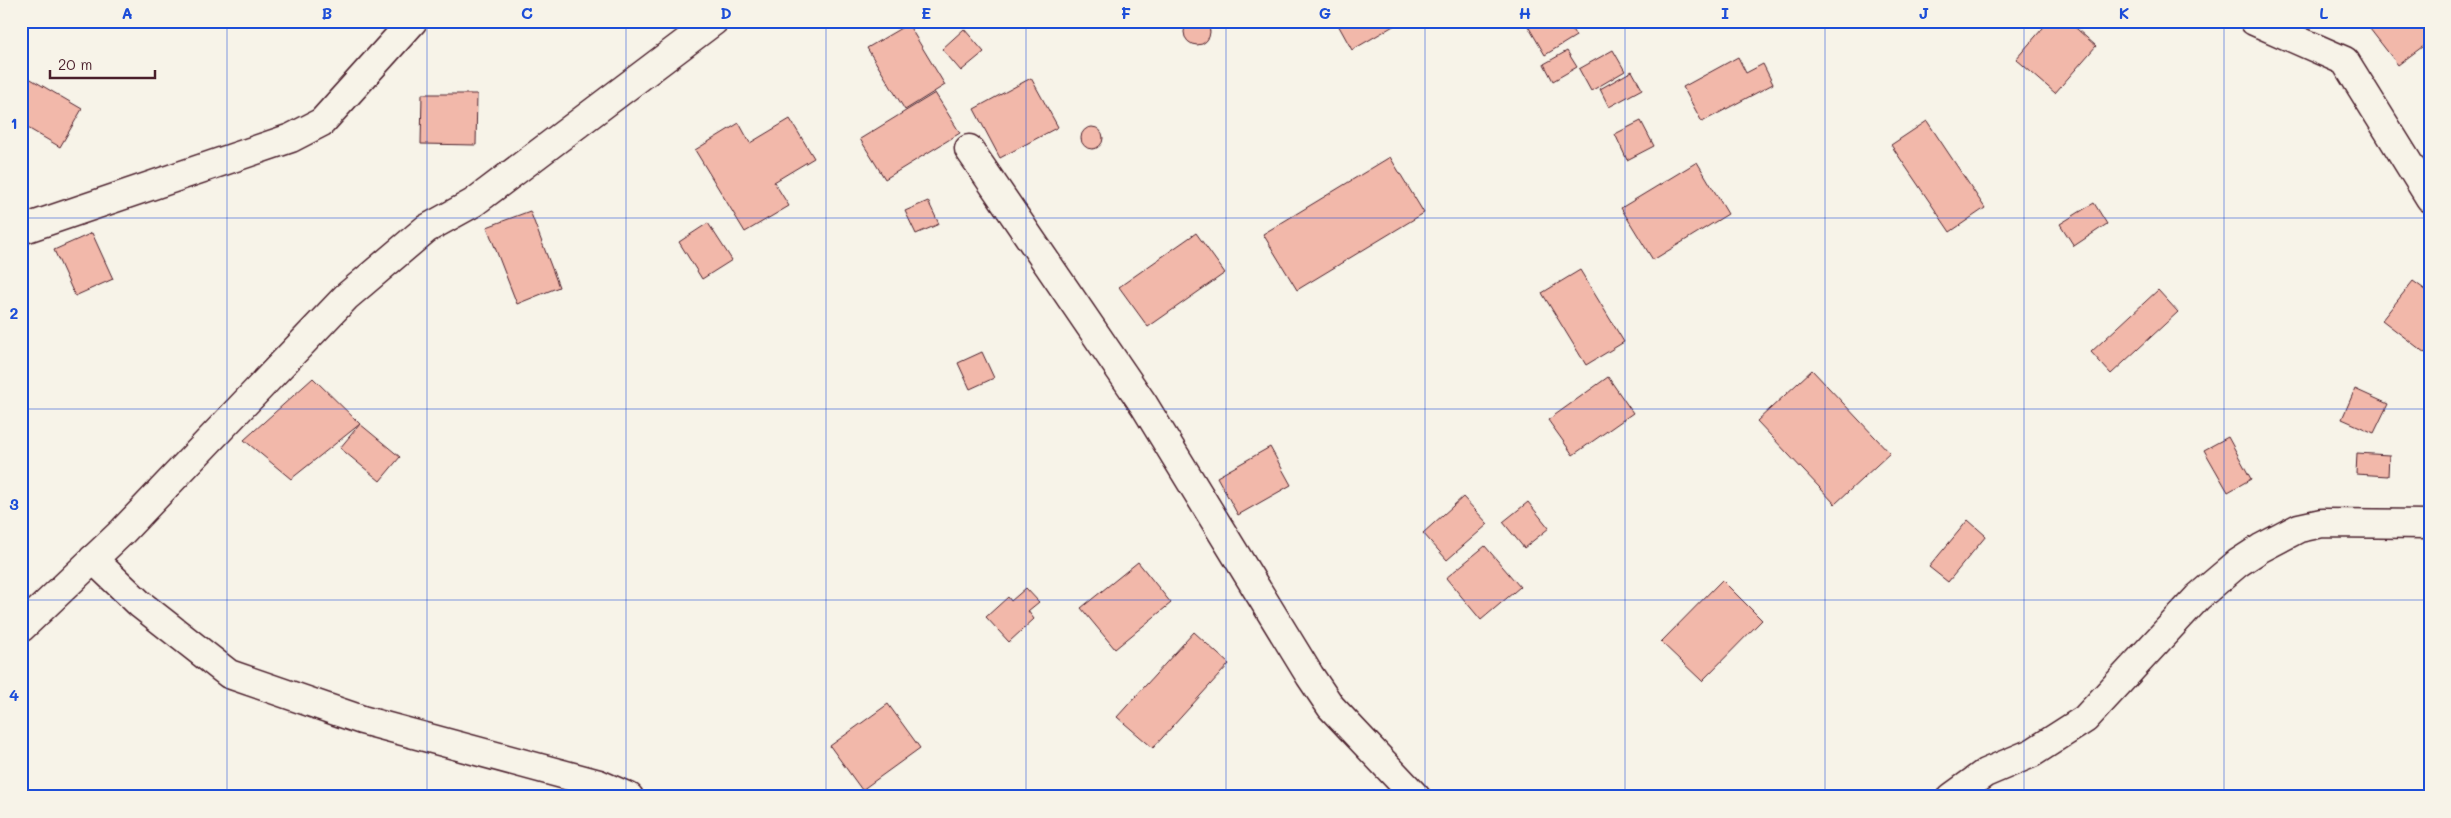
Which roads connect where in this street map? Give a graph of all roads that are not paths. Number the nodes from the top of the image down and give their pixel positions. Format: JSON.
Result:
{"nodes":[{"id":1,"x":413,"y":21,"type":"edge"},
{"id":2,"x":714,"y":21,"type":"edge"},
{"id":3,"x":2254,"y":21,"type":"edge"},
{"id":4,"x":969,"y":149,"type":"dead end"},
{"id":5,"x":2430,"y":198,"type":"edge"},
{"id":6,"x":21,"y":230,"type":"edge"},
{"id":7,"x":2430,"y":524,"type":"edge"},
{"id":8,"x":93,"y":559,"type":"junction"},
{"id":9,"x":21,"y":628,"type":"edge"},
{"id":10,"x":630,"y":797,"type":"edge"},
{"id":11,"x":1416,"y":797,"type":"edge"},
{"id":12,"x":1952,"y":797,"type":"edge"}],
"edges":[{"from":1,"to":6,"type":"street"},
{"from":2,"to":8,"type":"street"},
{"from":3,"to":5,"type":"street"},
{"from":4,"to":11,"type":"street"},
{"from":7,"to":12,"type":"street"},
{"from":8,"to":9,"type":"street"},
{"from":8,"to":10,"type":"street"}]}
